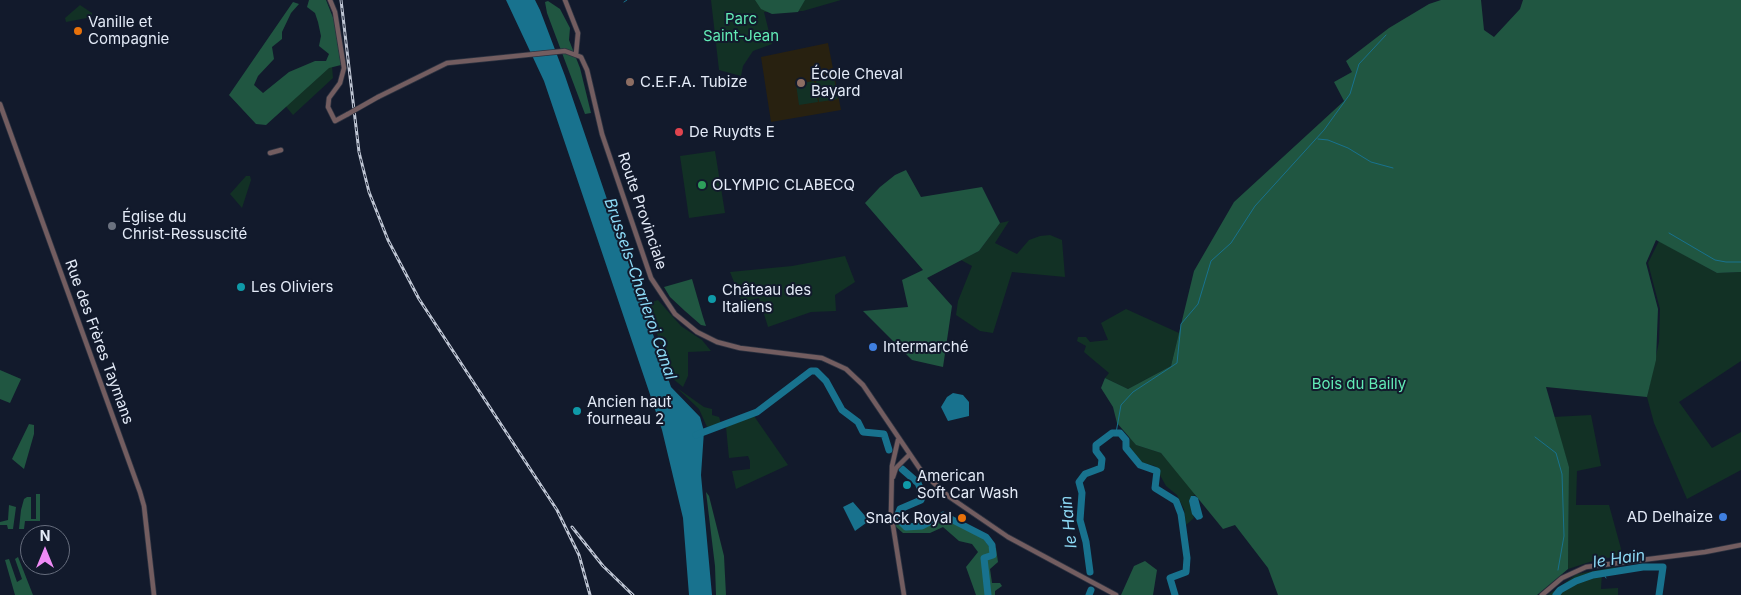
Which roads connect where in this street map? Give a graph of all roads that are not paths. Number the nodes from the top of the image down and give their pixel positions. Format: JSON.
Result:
{"nodes":[{"id":1,"x":330,"y":0,"type":"edge"},
{"id":2,"x":566,"y":0,"type":"edge"},
{"id":3,"x":576,"y":54,"type":"junction"},
{"id":4,"x":0,"y":104,"type":"edge"},
{"id":5,"x":281,"y":150,"type":"dead end"},
{"id":6,"x":270,"y":153,"type":"dead end"},
{"id":7,"x":898,"y":440,"type":"junction"},
{"id":8,"x":908,"y":455,"type":"junction"},
{"id":9,"x":891,"y":483,"type":"junction"},
{"id":10,"x":1741,"y":545,"type":"edge"},
{"id":11,"x":154,"y":595,"type":"edge"},
{"id":12,"x":904,"y":595,"type":"edge"},
{"id":13,"x":1116,"y":595,"type":"edge"},
{"id":14,"x":1542,"y":595,"type":"edge"}],
"edges":[{"from":1,"to":3,"type":"main road","bridge":true},
{"from":2,"to":3,"type":"main road"},
{"from":3,"to":7,"type":"main road","name":"Route Provinciale"},
{"from":4,"to":11,"type":"main road","name":"Rue des Frères Taymans"},
{"from":5,"to":6,"type":"main road"},
{"from":7,"to":8,"type":"main road","name":"Route Provinciale"},
{"from":7,"to":9,"type":"main road"},
{"from":8,"to":9,"type":"main road"},
{"from":8,"to":13,"type":"main road","name":"Route Provinciale"},
{"from":9,"to":12,"type":"main road"},
{"from":10,"to":14,"type":"main road"}]}
